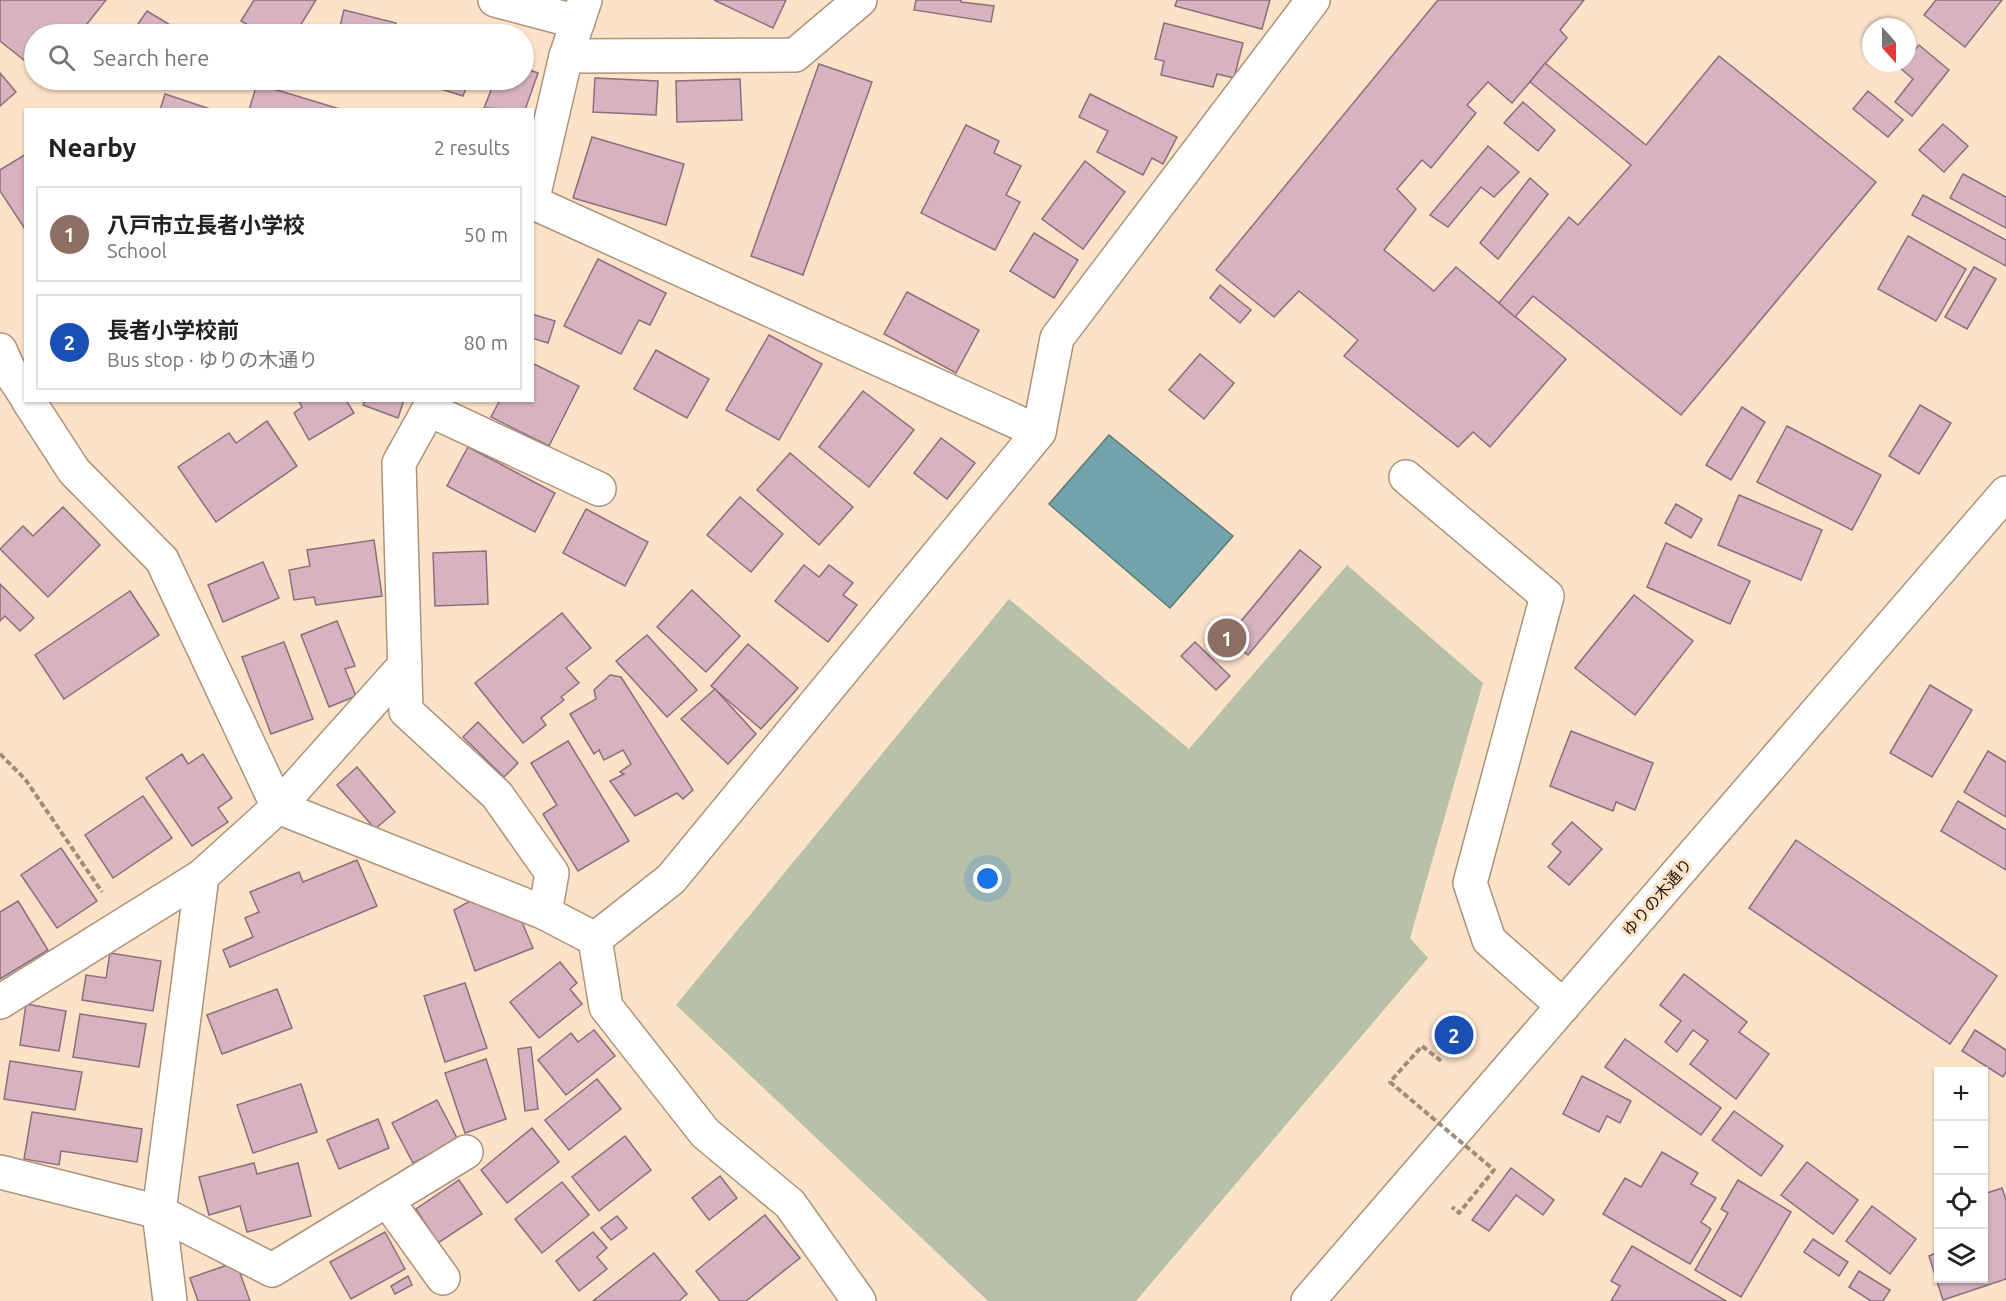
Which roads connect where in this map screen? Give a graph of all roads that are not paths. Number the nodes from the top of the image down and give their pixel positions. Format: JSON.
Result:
{"nodes":[{"id":1,"x":495,"y":0,"type":"edge"},
{"id":2,"x":860,"y":0,"type":"edge"},
{"id":3,"x":1313,"y":0,"type":"edge"},
{"id":4,"x":581,"y":11,"type":"edge"},
{"id":5,"x":566,"y":56,"type":"junction"},
{"id":6,"x":534,"y":193,"type":"edge"},
{"id":7,"x":534,"y":203,"type":"edge"},
{"id":8,"x":29,"y":402,"type":"edge"},
{"id":9,"x":432,"y":405,"type":"edge"},
{"id":10,"x":1039,"y":432,"type":"junction"},
{"id":11,"x":1406,"y":477,"type":"dead end"},
{"id":12,"x":599,"y":489,"type":"dead end"},
{"id":13,"x":2006,"y":494,"type":"edge"},
{"id":14,"x":405,"y":665,"type":"junction"},
{"id":15,"x":278,"y":807,"type":"junction"},
{"id":16,"x":202,"y":876,"type":"junction"},
{"id":17,"x":545,"y":913,"type":"junction"},
{"id":18,"x":595,"y":939,"type":"junction"},
{"id":19,"x":0,"y":1002,"type":"edge"},
{"id":20,"x":1563,"y":1006,"type":"junction"},
{"id":21,"x":466,"y":1152,"type":"dead end"},
{"id":22,"x":0,"y":1172,"type":"edge"},
{"id":23,"x":387,"y":1200,"type":"junction"},
{"id":24,"x":159,"y":1212,"type":"junction"},
{"id":25,"x":443,"y":1278,"type":"dead end"},
{"id":26,"x":170,"y":1301,"type":"edge"},
{"id":27,"x":859,"y":1301,"type":"edge"},
{"id":28,"x":1308,"y":1301,"type":"edge"}],
"edges":[{"from":1,"to":4,"type":"street"},
{"from":2,"to":5,"type":"street"},
{"from":3,"to":10,"type":"street"},
{"from":4,"to":5,"type":"street"},
{"from":5,"to":6,"type":"street"},
{"from":7,"to":10,"type":"street"},
{"from":8,"to":15,"type":"street"},
{"from":9,"to":12,"type":"street"},
{"from":9,"to":14,"type":"street"},
{"from":10,"to":18,"type":"street"},
{"from":11,"to":20,"type":"street"},
{"from":13,"to":20,"type":"street","name":"ゆりの木通り"},
{"from":14,"to":15,"type":"street"},
{"from":14,"to":17,"type":"street"},
{"from":15,"to":16,"type":"street"},
{"from":15,"to":17,"type":"street"},
{"from":16,"to":19,"type":"street"},
{"from":16,"to":24,"type":"street"},
{"from":17,"to":18,"type":"street"},
{"from":18,"to":27,"type":"street"},
{"from":20,"to":28,"type":"street","name":"ゆりの木通り"},
{"from":21,"to":23,"type":"street"},
{"from":22,"to":24,"type":"street"},
{"from":23,"to":24,"type":"street"},
{"from":23,"to":25,"type":"street"},
{"from":24,"to":26,"type":"street"}]}
